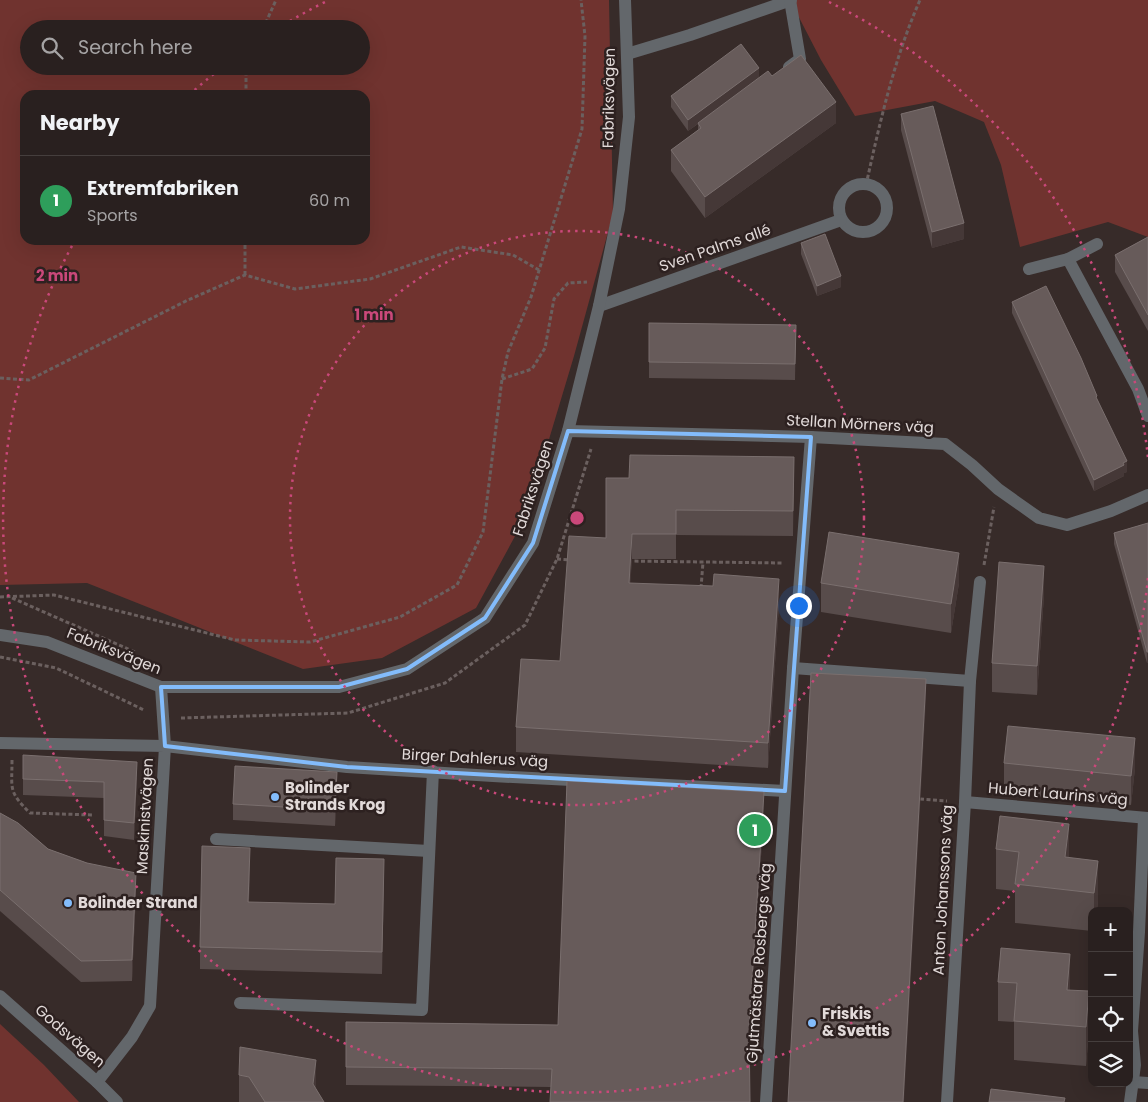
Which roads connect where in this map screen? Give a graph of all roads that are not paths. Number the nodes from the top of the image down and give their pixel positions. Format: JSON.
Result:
{"nodes":[{"id":1,"x":624,"y":0,"type":"edge"},
{"id":2,"x":791,"y":0,"type":"edge"},
{"id":3,"x":627,"y":54,"type":"junction"},
{"id":4,"x":776,"y":76,"type":"edge"},
{"id":5,"x":842,"y":220,"type":"junction"},
{"id":6,"x":1097,"y":244,"type":"dead end"},
{"id":7,"x":1068,"y":259,"type":"junction"},
{"id":8,"x":1029,"y":269,"type":"dead end"},
{"id":9,"x":599,"y":306,"type":"junction"},
{"id":10,"x":1148,"y":416,"type":"edge"},
{"id":11,"x":568,"y":431,"type":"junction"},
{"id":12,"x":811,"y":437,"type":"junction"},
{"id":13,"x":1148,"y":495,"type":"edge"},
{"id":14,"x":980,"y":582,"type":"dead end"},
{"id":15,"x":0,"y":635,"type":"edge"},
{"id":16,"x":793,"y":668,"type":"junction"},
{"id":17,"x":970,"y":681,"type":"junction"},
{"id":18,"x":161,"y":687,"type":"junction"},
{"id":19,"x":0,"y":744,"type":"edge"},
{"id":20,"x":164,"y":746,"type":"junction"},
{"id":21,"x":433,"y":772,"type":"junction"},
{"id":22,"x":785,"y":791,"type":"junction"},
{"id":23,"x":965,"y":802,"type":"junction"},
{"id":24,"x":1146,"y":818,"type":"edge"},
{"id":25,"x":216,"y":839,"type":"dead end"},
{"id":26,"x":429,"y":851,"type":"junction"},
{"id":27,"x":1144,"y":933,"type":"edge"},
{"id":28,"x":0,"y":996,"type":"edge"},
{"id":29,"x":240,"y":1003,"type":"dead end"},
{"id":30,"x":1133,"y":1042,"type":"edge"},
{"id":31,"x":1133,"y":1042,"type":"edge"},
{"id":32,"x":97,"y":1082,"type":"junction"},
{"id":33,"x":1133,"y":1082,"type":"joint"},
{"id":34,"x":1148,"y":1083,"type":"edge"},
{"id":35,"x":1132,"y":1087,"type":"edge"},
{"id":36,"x":117,"y":1102,"type":"edge"},
{"id":37,"x":766,"y":1102,"type":"edge"},
{"id":38,"x":947,"y":1102,"type":"edge"},
{"id":39,"x":1130,"y":1102,"type":"edge"}],
"edges":[{"from":1,"to":3,"type":"street","name":"Fabriksvägen"},
{"from":2,"to":3,"type":"street"},
{"from":2,"to":4,"type":"street"},
{"from":3,"to":9,"type":"street","name":"Fabriksvägen"},
{"from":5,"to":5,"type":"street"},
{"from":5,"to":9,"type":"street","name":"Sven Palms allé"},
{"from":6,"to":7,"type":"street"},
{"from":7,"to":8,"type":"street"},
{"from":7,"to":10,"type":"street"},
{"from":9,"to":11,"type":"street","name":"Fabriksvägen"},
{"from":11,"to":12,"type":"street","name":"Stellan Mörners väg"},
{"from":11,"to":18,"type":"street","name":"Fabriksvägen"},
{"from":12,"to":13,"type":"street","name":"Stellan Mörners väg"},
{"from":12,"to":16,"type":"street","name":"Gjutmästare Rosbergs väg"},
{"from":14,"to":17,"type":"street","name":"Anton Johanssons väg"},
{"from":15,"to":18,"type":"street","name":"Fabriksvägen"},
{"from":16,"to":17,"type":"street"},
{"from":16,"to":22,"type":"street","name":"Gjutmästare Rosbergs väg"},
{"from":17,"to":23,"type":"street","name":"Anton Johanssons väg"},
{"from":18,"to":20,"type":"street"},
{"from":19,"to":20,"type":"street","name":"Birger Dahlerus väg"},
{"from":20,"to":21,"type":"street","name":"Birger Dahlerus väg"},
{"from":20,"to":32,"type":"street","name":"Maskinistvägen"},
{"from":21,"to":22,"type":"street","name":"Birger Dahlerus väg"},
{"from":21,"to":26,"type":"street"},
{"from":22,"to":37,"type":"street","name":"Gjutmästare Rosbergs väg"},
{"from":23,"to":24,"type":"street","name":"Hubert Laurins väg"},
{"from":23,"to":38,"type":"street","name":"Anton Johanssons väg"},
{"from":24,"to":27,"type":"street"},
{"from":25,"to":26,"type":"street"},
{"from":26,"to":29,"type":"street"},
{"from":27,"to":31,"type":"street"},
{"from":28,"to":32,"type":"street","name":"Godsvägen"},
{"from":30,"to":33,"type":"street"},
{"from":32,"to":36,"type":"street","name":"Godsvägen"},
{"from":33,"to":34,"type":"street"},
{"from":35,"to":39,"type":"street"}]}
